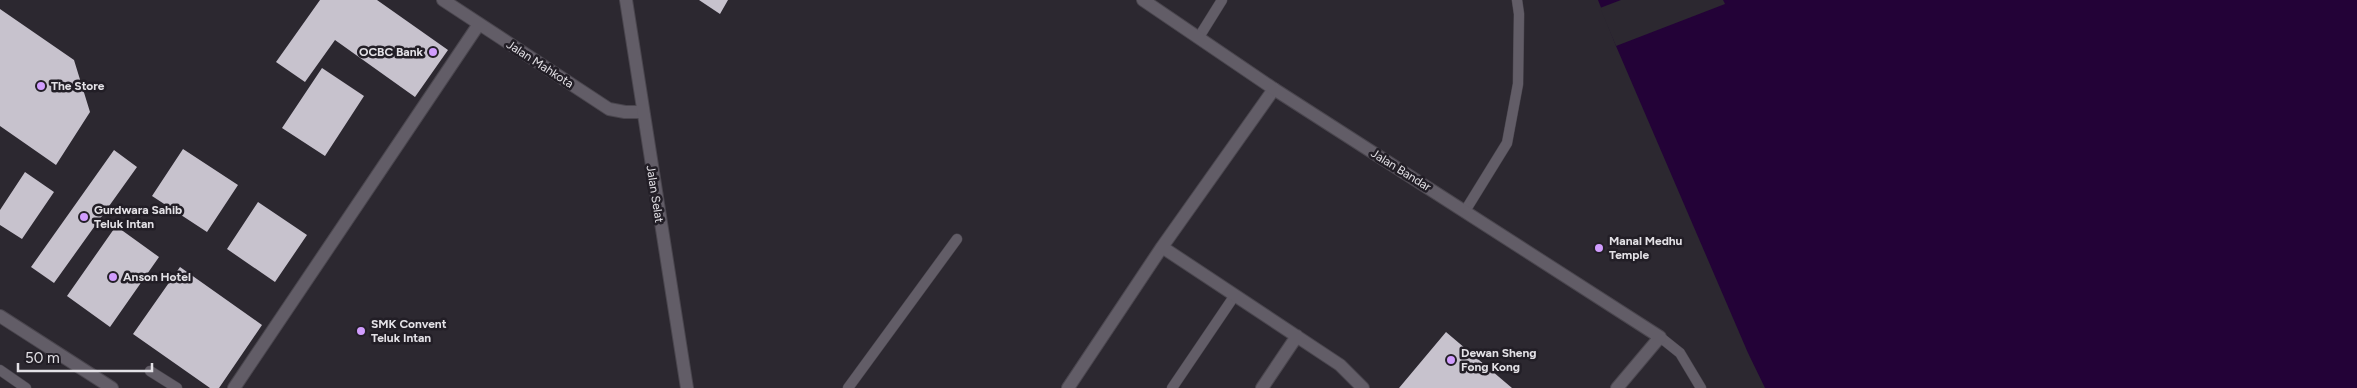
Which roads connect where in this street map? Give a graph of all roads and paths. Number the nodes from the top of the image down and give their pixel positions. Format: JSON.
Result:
{"nodes":[{"id":1,"x":443,"y":0,"type":"edge"},
{"id":2,"x":626,"y":0,"type":"edge"},
{"id":3,"x":1143,"y":0,"type":"edge"},
{"id":4,"x":1222,"y":0,"type":"edge"},
{"id":5,"x":1517,"y":0,"type":"edge"},
{"id":6,"x":479,"y":24,"type":"junction"},
{"id":7,"x":1199,"y":37,"type":"junction"},
{"id":8,"x":1274,"y":89,"type":"junction"},
{"id":9,"x":642,"y":112,"type":"junction"},
{"id":10,"x":1465,"y":211,"type":"junction"},
{"id":11,"x":957,"y":239,"type":"dead end"},
{"id":12,"x":1162,"y":247,"type":"junction"},
{"id":13,"x":1235,"y":295,"type":"junction"},
{"id":14,"x":0,"y":316,"type":"edge"},
{"id":15,"x":1297,"y":336,"type":"junction"},
{"id":16,"x":1660,"y":337,"type":"junction"},
{"id":17,"x":0,"y":370,"type":"edge"},
{"id":18,"x":150,"y":371,"type":"dead end"},
{"id":19,"x":26,"y":388,"type":"edge"},
{"id":20,"x":112,"y":388,"type":"edge"},
{"id":21,"x":177,"y":388,"type":"edge"},
{"id":22,"x":234,"y":388,"type":"edge"},
{"id":23,"x":687,"y":388,"type":"edge"},
{"id":24,"x":848,"y":388,"type":"edge"},
{"id":25,"x":1068,"y":388,"type":"edge"},
{"id":26,"x":1172,"y":388,"type":"edge"},
{"id":27,"x":1262,"y":388,"type":"edge"},
{"id":28,"x":1363,"y":388,"type":"edge"},
{"id":29,"x":1617,"y":388,"type":"edge"},
{"id":30,"x":1701,"y":388,"type":"edge"}],
"edges":[{"from":1,"to":6,"type":"street","name":"Jalan Mahkota"},
{"from":2,"to":9,"type":"street","name":"Jalan Selat"},
{"from":3,"to":7,"type":"street","name":"Jalan Bandar"},
{"from":4,"to":7,"type":"lane"},
{"from":5,"to":10,"type":"lane"},
{"from":6,"to":9,"type":"street","name":"Jalan Mahkota"},
{"from":6,"to":22,"type":"street"},
{"from":7,"to":8,"type":"street","name":"Jalan Bandar"},
{"from":8,"to":10,"type":"street","name":"Jalan Bandar"},
{"from":8,"to":12,"type":"street"},
{"from":9,"to":23,"type":"street","name":"Jalan Selat"},
{"from":10,"to":16,"type":"street","name":"Jalan Bandar"},
{"from":11,"to":24,"type":"lane"},
{"from":12,"to":13,"type":"street"},
{"from":12,"to":25,"type":"street"},
{"from":13,"to":15,"type":"street"},
{"from":13,"to":26,"type":"lane"},
{"from":14,"to":20,"type":"street"},
{"from":15,"to":27,"type":"street"},
{"from":15,"to":28,"type":"street"},
{"from":16,"to":29,"type":"street"},
{"from":16,"to":30,"type":"lane"},
{"from":17,"to":19,"type":"lane"},
{"from":18,"to":21,"type":"lane"}]}
